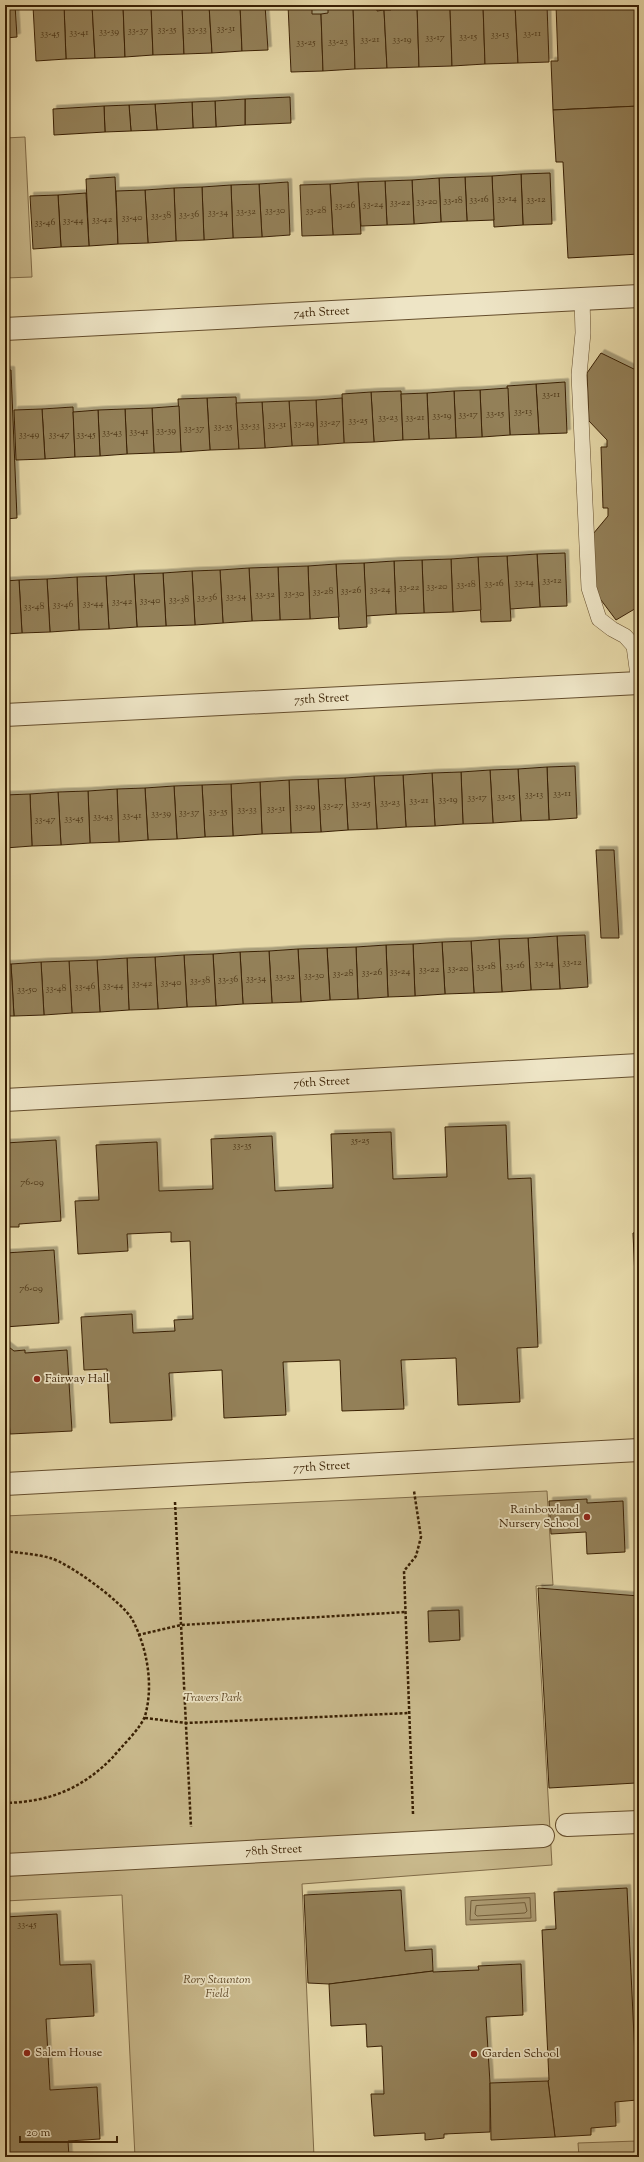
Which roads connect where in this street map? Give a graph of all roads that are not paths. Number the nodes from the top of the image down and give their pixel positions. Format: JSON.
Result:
{"nodes":[{"id":1,"x":639,"y":296,"type":"edge"},
{"id":2,"x":582,"y":299,"type":"junction"},
{"id":3,"x":5,"y":329,"type":"edge"},
{"id":4,"x":639,"y":683,"type":"edge"},
{"id":5,"x":5,"y":715,"type":"edge"},
{"id":6,"x":639,"y":1065,"type":"edge"},
{"id":7,"x":5,"y":1100,"type":"edge"},
{"id":8,"x":639,"y":1450,"type":"edge"},
{"id":9,"x":5,"y":1484,"type":"edge"},
{"id":10,"x":639,"y":1822,"type":"edge"},
{"id":11,"x":567,"y":1825,"type":"dead end"},
{"id":12,"x":543,"y":1836,"type":"dead end"},
{"id":13,"x":5,"y":1865,"type":"edge"}],
"edges":[{"from":1,"to":2,"type":"street","name":"74th Street"},
{"from":2,"to":3,"type":"street","name":"74th Street"},
{"from":2,"to":4,"type":"lane"},
{"from":4,"to":5,"type":"street","name":"75th Street"},
{"from":6,"to":7,"type":"street","name":"76th Street"},
{"from":8,"to":9,"type":"street","name":"77th Street"},
{"from":10,"to":11,"type":"street"},
{"from":12,"to":13,"type":"street","name":"78th Street"}]}
